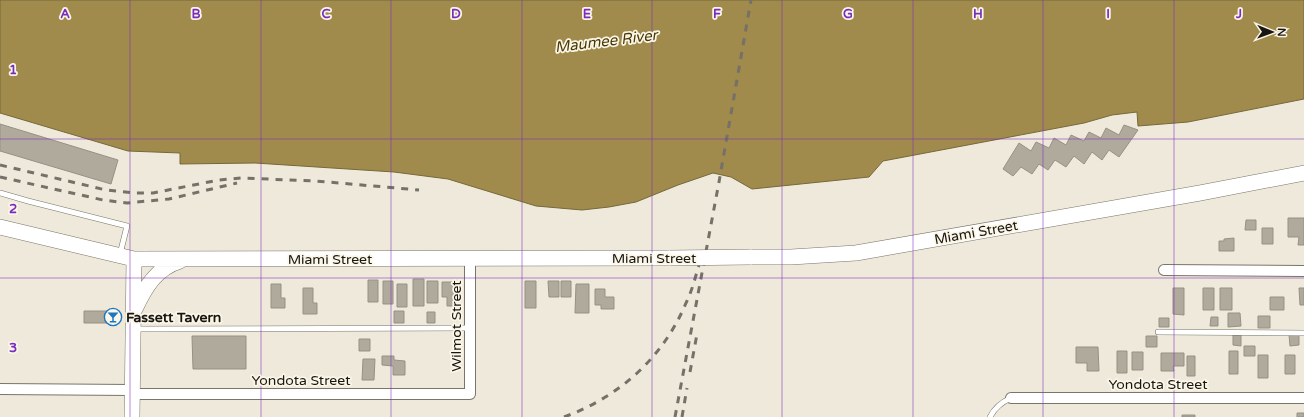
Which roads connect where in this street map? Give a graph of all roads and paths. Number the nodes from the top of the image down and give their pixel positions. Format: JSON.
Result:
{"nodes":[{"id":1,"x":1304,"y":173,"type":"edge"},
{"id":2,"x":0,"y":193,"type":"edge"},
{"id":3,"x":0,"y":227,"type":"edge"},
{"id":4,"x":127,"y":258,"type":"junction"},
{"id":5,"x":470,"y":258,"type":"junction"},
{"id":6,"x":186,"y":259,"type":"junction"},
{"id":7,"x":1164,"y":270,"type":"dead end"},
{"id":8,"x":1304,"y":271,"type":"edge"},
{"id":9,"x":133,"y":314,"type":"junction"},
{"id":10,"x":470,"y":328,"type":"junction"},
{"id":11,"x":133,"y":329,"type":"junction"},
{"id":12,"x":1158,"y":332,"type":"dead end"},
{"id":13,"x":1304,"y":333,"type":"edge"},
{"id":14,"x":0,"y":389,"type":"edge"},
{"id":15,"x":132,"y":392,"type":"junction"},
{"id":16,"x":470,"y":394,"type":"joint"},
{"id":17,"x":1012,"y":398,"type":"joint"},
{"id":18,"x":1304,"y":398,"type":"edge"},
{"id":19,"x":132,"y":417,"type":"edge"},
{"id":20,"x":990,"y":417,"type":"edge"}],
"edges":[{"from":1,"to":5,"type":"street","name":"Miami Street","bridge":true},
{"from":2,"to":4,"type":"lane"},
{"from":3,"to":4,"type":"street","name":"Miami Street"},
{"from":4,"to":6,"type":"street","name":"Miami Street"},
{"from":4,"to":9,"type":"street"},
{"from":5,"to":6,"type":"street","name":"Miami Street"},
{"from":5,"to":10,"type":"street","name":"Wilmot Street"},
{"from":6,"to":9,"type":"street"},
{"from":7,"to":8,"type":"street"},
{"from":9,"to":11,"type":"street"},
{"from":10,"to":11,"type":"lane"},
{"from":10,"to":16,"type":"street","name":"Wilmot Street"},
{"from":11,"to":15,"type":"street"},
{"from":12,"to":13,"type":"lane"},
{"from":14,"to":15,"type":"street","name":"Yondota Street"},
{"from":15,"to":16,"type":"street","name":"Yondota Street"},
{"from":15,"to":19,"type":"street"},
{"from":17,"to":18,"type":"street","name":"Yondota Street"},
{"from":17,"to":20,"type":"lane"}]}
